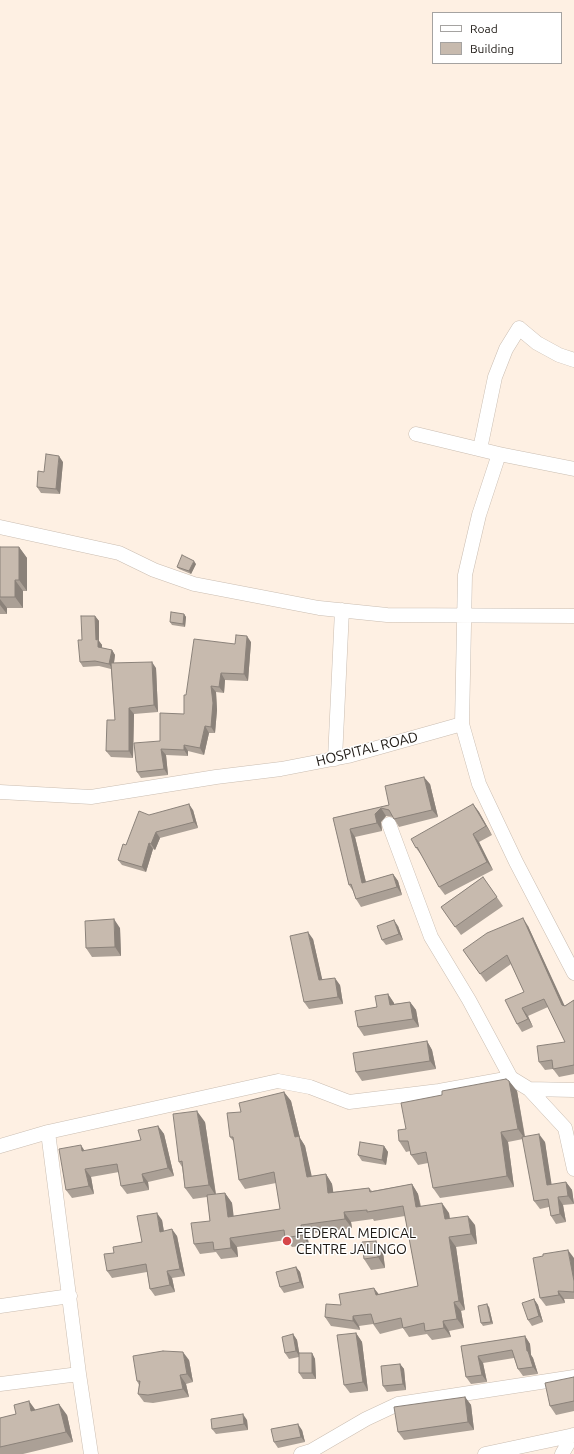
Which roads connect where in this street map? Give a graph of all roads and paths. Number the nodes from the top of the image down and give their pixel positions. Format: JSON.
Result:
{"nodes":[{"id":1,"x":574,"y":360,"type":"edge"},
{"id":2,"x":416,"y":434,"type":"dead end"},
{"id":3,"x":480,"y":449,"type":"junction"},
{"id":4,"x":499,"y":454,"type":"junction"},
{"id":5,"x":574,"y":469,"type":"edge"},
{"id":6,"x":0,"y":527,"type":"edge"},
{"id":7,"x":342,"y":610,"type":"junction"},
{"id":8,"x":464,"y":616,"type":"junction"},
{"id":9,"x":574,"y":616,"type":"edge"},
{"id":10,"x":462,"y":724,"type":"junction"},
{"id":11,"x":335,"y":759,"type":"junction"},
{"id":12,"x":0,"y":792,"type":"edge"},
{"id":13,"x":389,"y":824,"type":"dead end"},
{"id":14,"x":574,"y":973,"type":"edge"},
{"id":15,"x":511,"y":1078,"type":"junction"},
{"id":16,"x":529,"y":1089,"type":"junction"},
{"id":17,"x":574,"y":1090,"type":"edge"},
{"id":18,"x":569,"y":1126,"type":"edge"},
{"id":19,"x":48,"y":1132,"type":"junction"},
{"id":20,"x":0,"y":1146,"type":"edge"},
{"id":21,"x":574,"y":1169,"type":"edge"},
{"id":22,"x":70,"y":1296,"type":"junction"},
{"id":23,"x":0,"y":1306,"type":"edge"},
{"id":24,"x":79,"y":1374,"type":"junction"},
{"id":25,"x":574,"y":1377,"type":"edge"},
{"id":26,"x":0,"y":1384,"type":"edge"},
{"id":27,"x":574,"y":1435,"type":"edge"},
{"id":28,"x":91,"y":1454,"type":"edge"},
{"id":29,"x":301,"y":1454,"type":"edge"},
{"id":30,"x":486,"y":1454,"type":"edge"},
{"id":31,"x":562,"y":1454,"type":"edge"}],
"edges":[{"from":1,"to":3,"type":"street"},
{"from":2,"to":3,"type":"street"},
{"from":3,"to":4,"type":"street"},
{"from":4,"to":5,"type":"street"},
{"from":4,"to":8,"type":"street"},
{"from":6,"to":7,"type":"street"},
{"from":7,"to":8,"type":"street"},
{"from":7,"to":11,"type":"street"},
{"from":8,"to":9,"type":"street"},
{"from":8,"to":10,"type":"street"},
{"from":10,"to":11,"type":"street","name":"HOSPITAL ROAD"},
{"from":10,"to":14,"type":"street"},
{"from":11,"to":12,"type":"street","name":"HOSPITAL ROAD"},
{"from":13,"to":15,"type":"street"},
{"from":15,"to":16,"type":"street"},
{"from":15,"to":19,"type":"street"},
{"from":16,"to":17,"type":"street"},
{"from":16,"to":18,"type":"street"},
{"from":18,"to":21,"type":"street"},
{"from":19,"to":20,"type":"street"},
{"from":19,"to":22,"type":"street"},
{"from":22,"to":23,"type":"street"},
{"from":22,"to":24,"type":"street"},
{"from":24,"to":26,"type":"street"},
{"from":24,"to":28,"type":"street"},
{"from":25,"to":29,"type":"street"},
{"from":27,"to":30,"type":"street"},
{"from":27,"to":31,"type":"street"}]}
